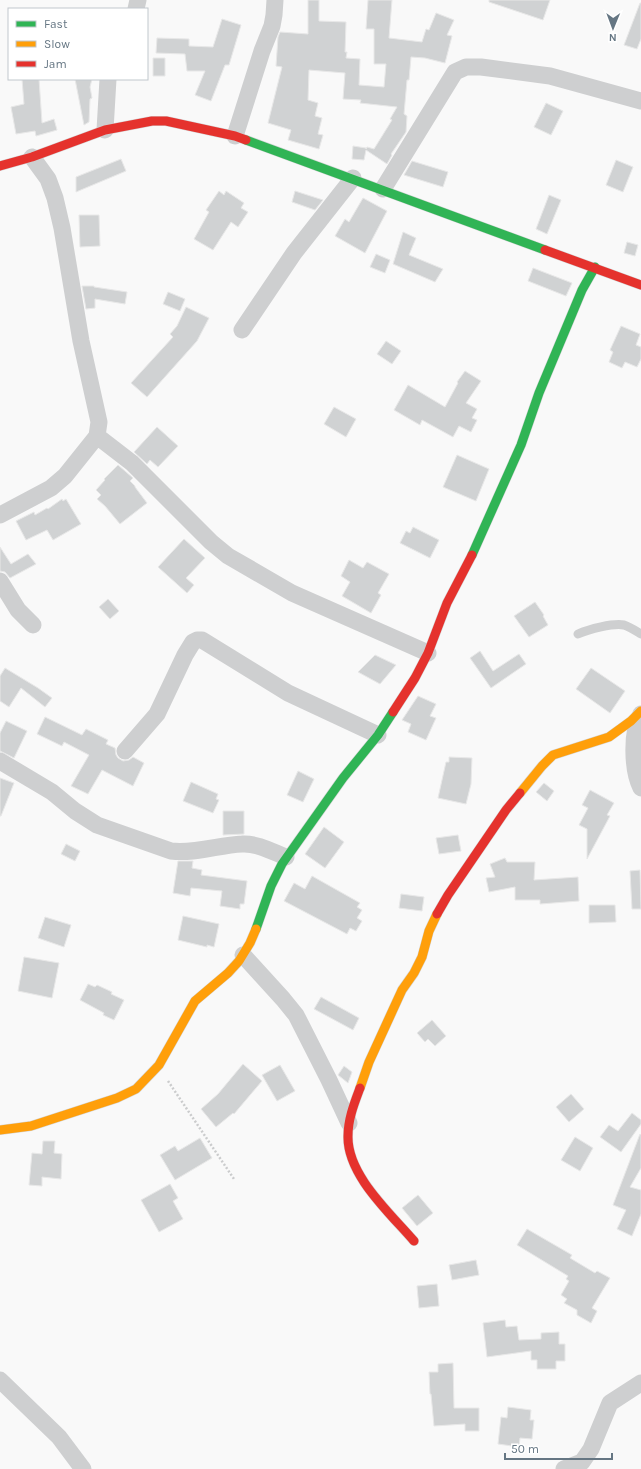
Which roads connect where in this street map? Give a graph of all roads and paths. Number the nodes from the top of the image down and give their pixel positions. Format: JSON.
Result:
{"nodes":[{"id":1,"x":275,"y":0,"type":"edge"},
{"id":2,"x":108,"y":80,"type":"edge"},
{"id":3,"x":641,"y":101,"type":"edge"},
{"id":4,"x":105,"y":130,"type":"junction"},
{"id":5,"x":235,"y":136,"type":"junction"},
{"id":6,"x":32,"y":157,"type":"junction"},
{"id":7,"x":0,"y":166,"type":"edge"},
{"id":8,"x":353,"y":178,"type":"junction"},
{"id":9,"x":383,"y":189,"type":"junction"},
{"id":10,"x":595,"y":267,"type":"junction"},
{"id":11,"x":641,"y":285,"type":"edge"},
{"id":12,"x":242,"y":330,"type":"dead end"},
{"id":13,"x":98,"y":436,"type":"junction"},
{"id":14,"x":0,"y":515,"type":"edge"},
{"id":15,"x":0,"y":582,"type":"edge"},
{"id":16,"x":33,"y":625,"type":"dead end"},
{"id":17,"x":578,"y":634,"type":"dead end"},
{"id":18,"x":641,"y":634,"type":"edge"},
{"id":19,"x":428,"y":653,"type":"junction"},
{"id":20,"x":641,"y":711,"type":"edge"},
{"id":21,"x":641,"y":714,"type":"edge"},
{"id":22,"x":378,"y":735,"type":"junction"},
{"id":23,"x":125,"y":751,"type":"dead end"},
{"id":24,"x":0,"y":760,"type":"edge"},
{"id":25,"x":641,"y":788,"type":"edge"},
{"id":26,"x":286,"y":857,"type":"junction"},
{"id":27,"x":243,"y":955,"type":"junction"},
{"id":28,"x":159,"y":1065,"type":"junction"},
{"id":29,"x":349,"y":1123,"type":"junction"},
{"id":30,"x":0,"y":1130,"type":"edge"},
{"id":31,"x":234,"y":1179,"type":"dead end"},
{"id":32,"x":414,"y":1241,"type":"dead end"},
{"id":33,"x":0,"y":1380,"type":"edge"},
{"id":34,"x":641,"y":1383,"type":"edge"},
{"id":35,"x":83,"y":1469,"type":"edge"},
{"id":36,"x":564,"y":1469,"type":"edge"}],
"edges":[{"from":1,"to":5,"type":"street"},
{"from":2,"to":4,"type":"street"},
{"from":3,"to":9,"type":"street"},
{"from":4,"to":5,"type":"street"},
{"from":4,"to":6,"type":"street"},
{"from":5,"to":8,"type":"street"},
{"from":6,"to":7,"type":"street"},
{"from":6,"to":13,"type":"street"},
{"from":8,"to":9,"type":"street"},
{"from":8,"to":12,"type":"street"},
{"from":9,"to":10,"type":"street"},
{"from":10,"to":11,"type":"street"},
{"from":10,"to":19,"type":"street"},
{"from":13,"to":14,"type":"street"},
{"from":13,"to":19,"type":"street"},
{"from":15,"to":16,"type":"street"},
{"from":17,"to":18,"type":"lane"},
{"from":19,"to":22,"type":"street"},
{"from":20,"to":29,"type":"street"},
{"from":21,"to":25,"type":"street"},
{"from":22,"to":23,"type":"street"},
{"from":22,"to":26,"type":"street"},
{"from":24,"to":26,"type":"street"},
{"from":26,"to":27,"type":"street"},
{"from":27,"to":28,"type":"street"},
{"from":27,"to":29,"type":"street"},
{"from":28,"to":30,"type":"street"},
{"from":28,"to":31,"type":"path"},
{"from":29,"to":32,"type":"street"},
{"from":33,"to":35,"type":"street"},
{"from":34,"to":36,"type":"street"}]}
